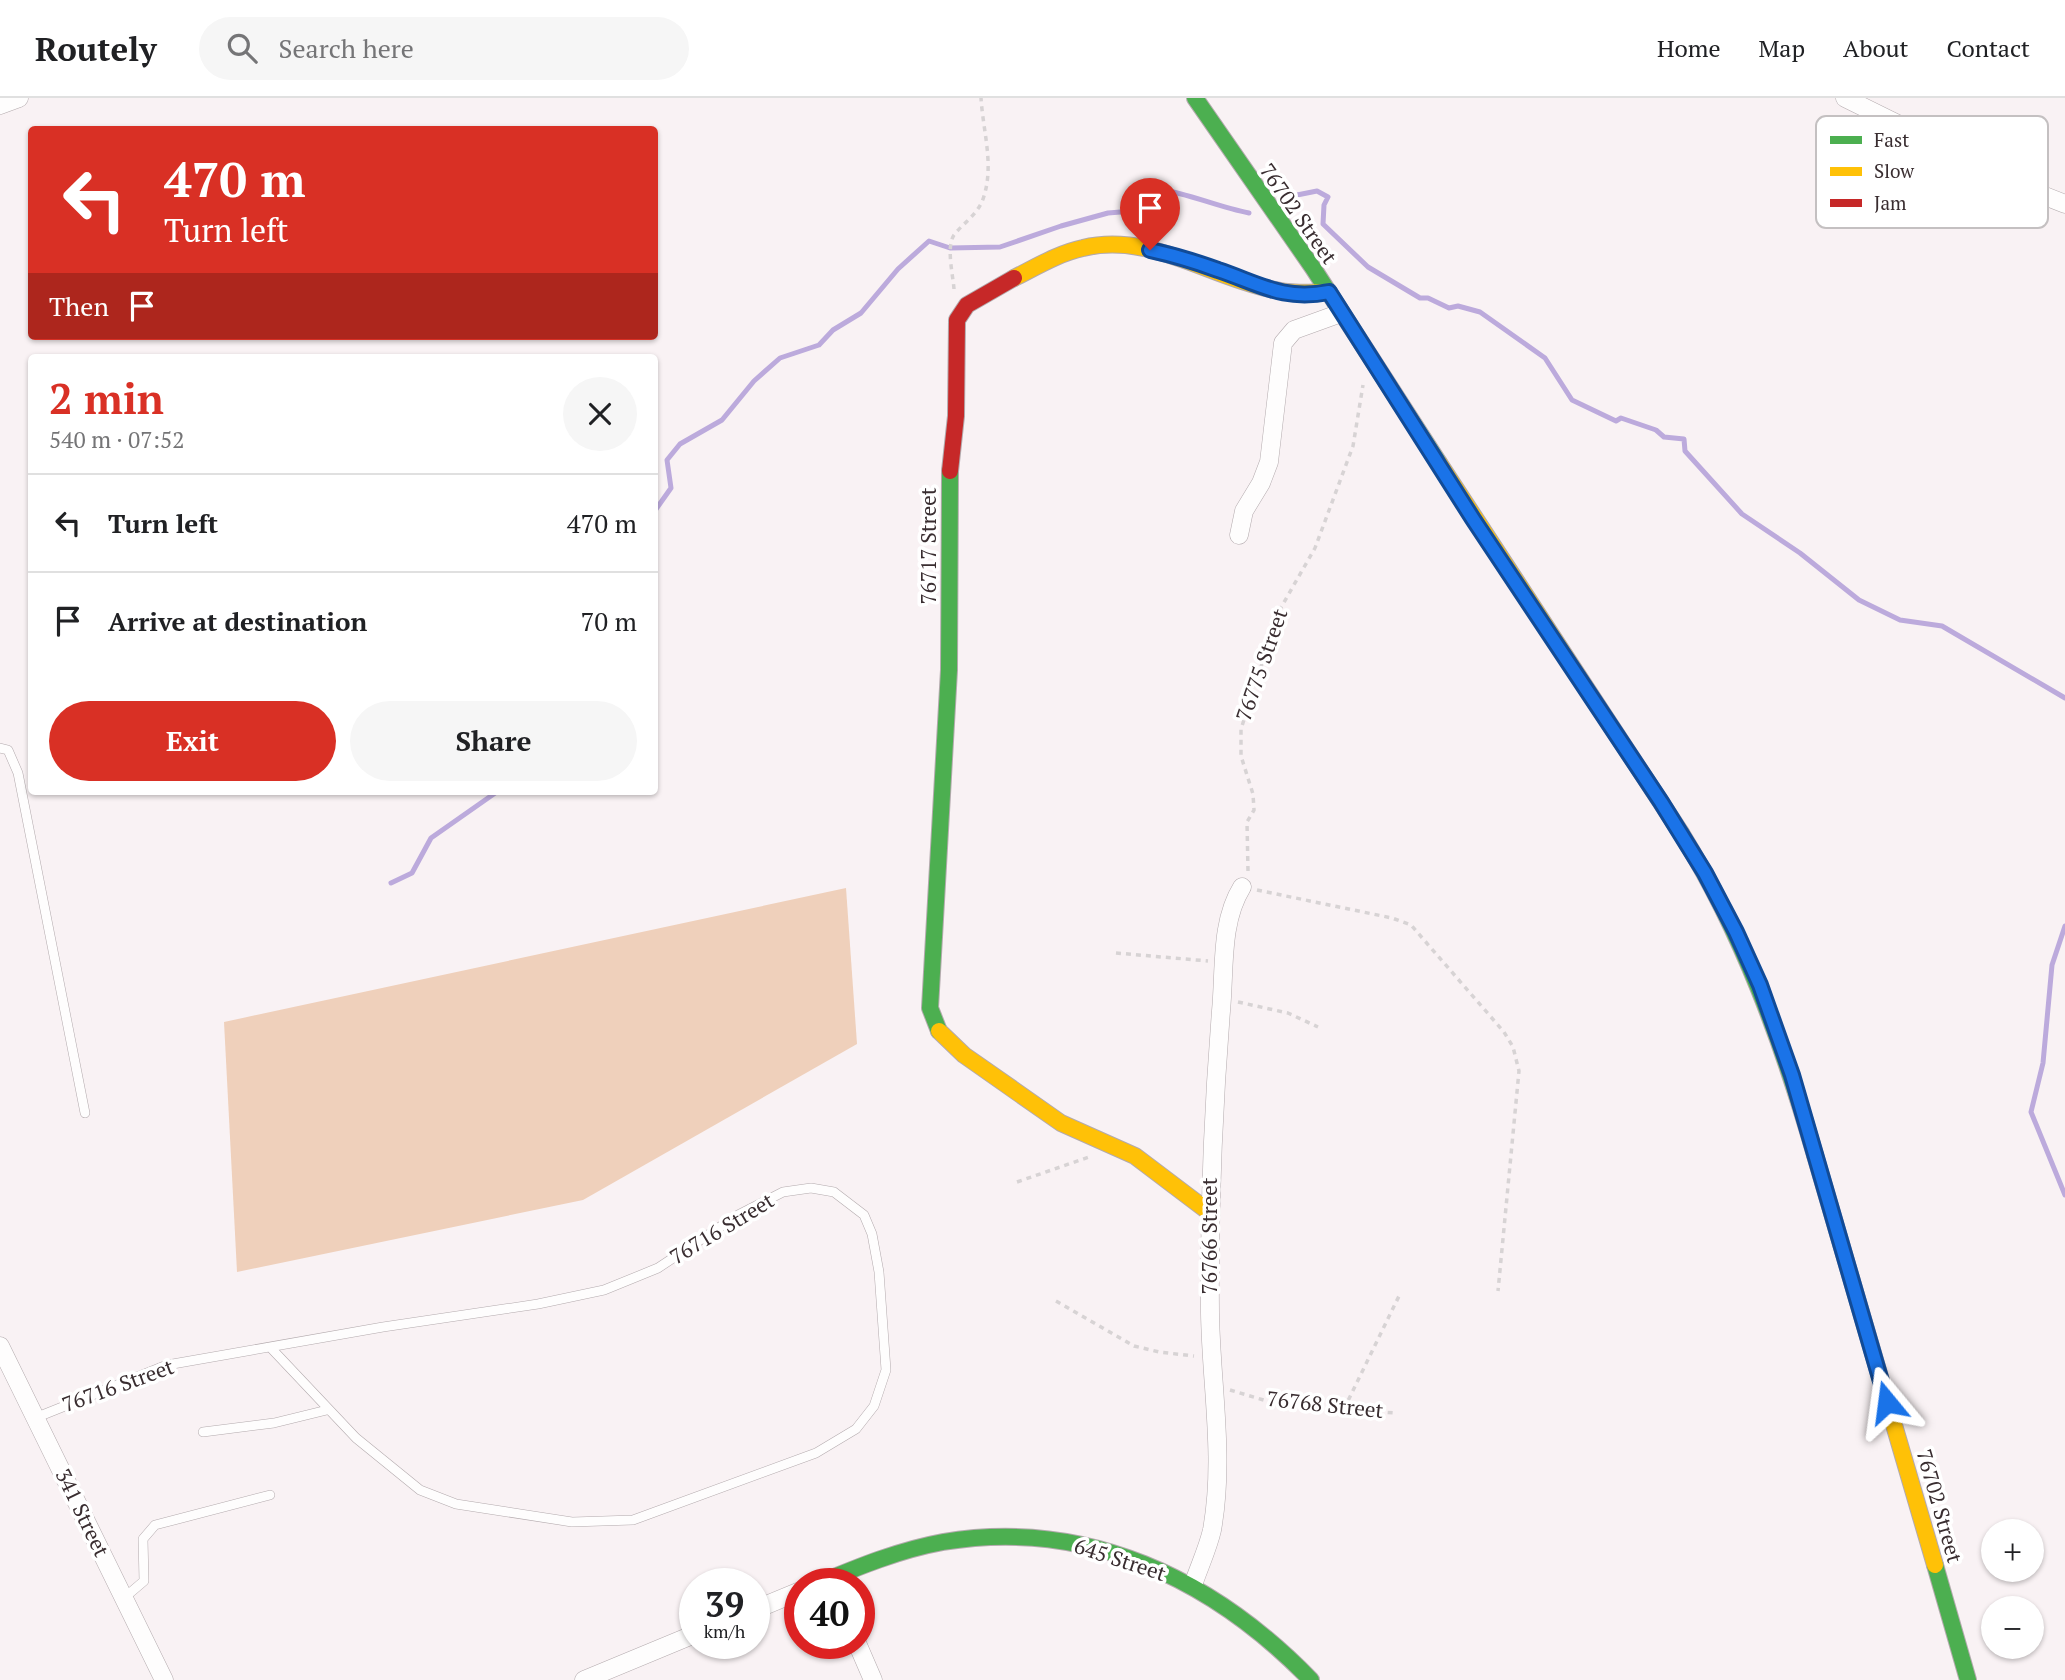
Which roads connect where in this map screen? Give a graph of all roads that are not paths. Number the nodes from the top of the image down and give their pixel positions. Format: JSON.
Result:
{"nodes":[{"id":1,"x":19,"y":98,"type":"edge"},
{"id":2,"x":1195,"y":98,"type":"edge"},
{"id":3,"x":1845,"y":98,"type":"edge"},
{"id":4,"x":0,"y":105,"type":"edge"},
{"id":5,"x":1882,"y":116,"type":"edge"},
{"id":6,"x":2048,"y":197,"type":"edge"},
{"id":7,"x":2065,"y":204,"type":"edge"},
{"id":8,"x":1329,"y":292,"type":"junction"},
{"id":9,"x":1341,"y":313,"type":"junction"},
{"id":10,"x":1238,"y":535,"type":"dead end"},
{"id":11,"x":0,"y":748,"type":"edge"},
{"id":12,"x":1242,"y":887,"type":"road end"},
{"id":13,"x":85,"y":1113,"type":"dead end"},
{"id":14,"x":1209,"y":1212,"type":"junction"},
{"id":15,"x":0,"y":1346,"type":"edge"},
{"id":16,"x":270,"y":1347,"type":"junction"},
{"id":17,"x":327,"y":1410,"type":"junction"},
{"id":18,"x":35,"y":1418,"type":"junction"},
{"id":19,"x":203,"y":1432,"type":"dead end"},
{"id":20,"x":270,"y":1495,"type":"dead end"},
{"id":21,"x":862,"y":1568,"type":"edge"},
{"id":22,"x":1193,"y":1585,"type":"junction"},
{"id":23,"x":124,"y":1598,"type":"junction"},
{"id":24,"x":679,"y":1641,"type":"edge"},
{"id":25,"x":864,"y":1659,"type":"edge"},
{"id":26,"x":164,"y":1680,"type":"edge"},
{"id":27,"x":584,"y":1680,"type":"edge"},
{"id":28,"x":873,"y":1680,"type":"edge"},
{"id":29,"x":1311,"y":1680,"type":"edge"},
{"id":30,"x":1968,"y":1680,"type":"edge"}],
"edges":[{"from":1,"to":4,"type":"street"},
{"from":2,"to":8,"type":"street","name":"76702 Street"},
{"from":3,"to":5,"type":"street"},
{"from":6,"to":7,"type":"street"},
{"from":8,"to":9,"type":"street","name":"76702 Street"},
{"from":8,"to":14,"type":"street","name":"76717 Street"},
{"from":9,"to":10,"type":"street"},
{"from":9,"to":30,"type":"street","name":"76702 Street"},
{"from":11,"to":13,"type":"lane"},
{"from":12,"to":14,"type":"street","name":"76766 Street"},
{"from":14,"to":22,"type":"street","name":"76766 Street"},
{"from":15,"to":18,"type":"street","name":"341 Street"},
{"from":16,"to":17,"type":"lane","name":"76716 Street"},
{"from":16,"to":17,"type":"lane","name":"76716 Street"},
{"from":16,"to":18,"type":"lane","name":"76716 Street"},
{"from":17,"to":19,"type":"lane"},
{"from":18,"to":23,"type":"street","name":"341 Street"},
{"from":20,"to":23,"type":"lane"},
{"from":21,"to":22,"type":"street","name":"645 Street"},
{"from":22,"to":29,"type":"street","name":"645 Street"},
{"from":23,"to":26,"type":"street","name":"341 Street"},
{"from":24,"to":27,"type":"street"},
{"from":25,"to":28,"type":"street"}]}
